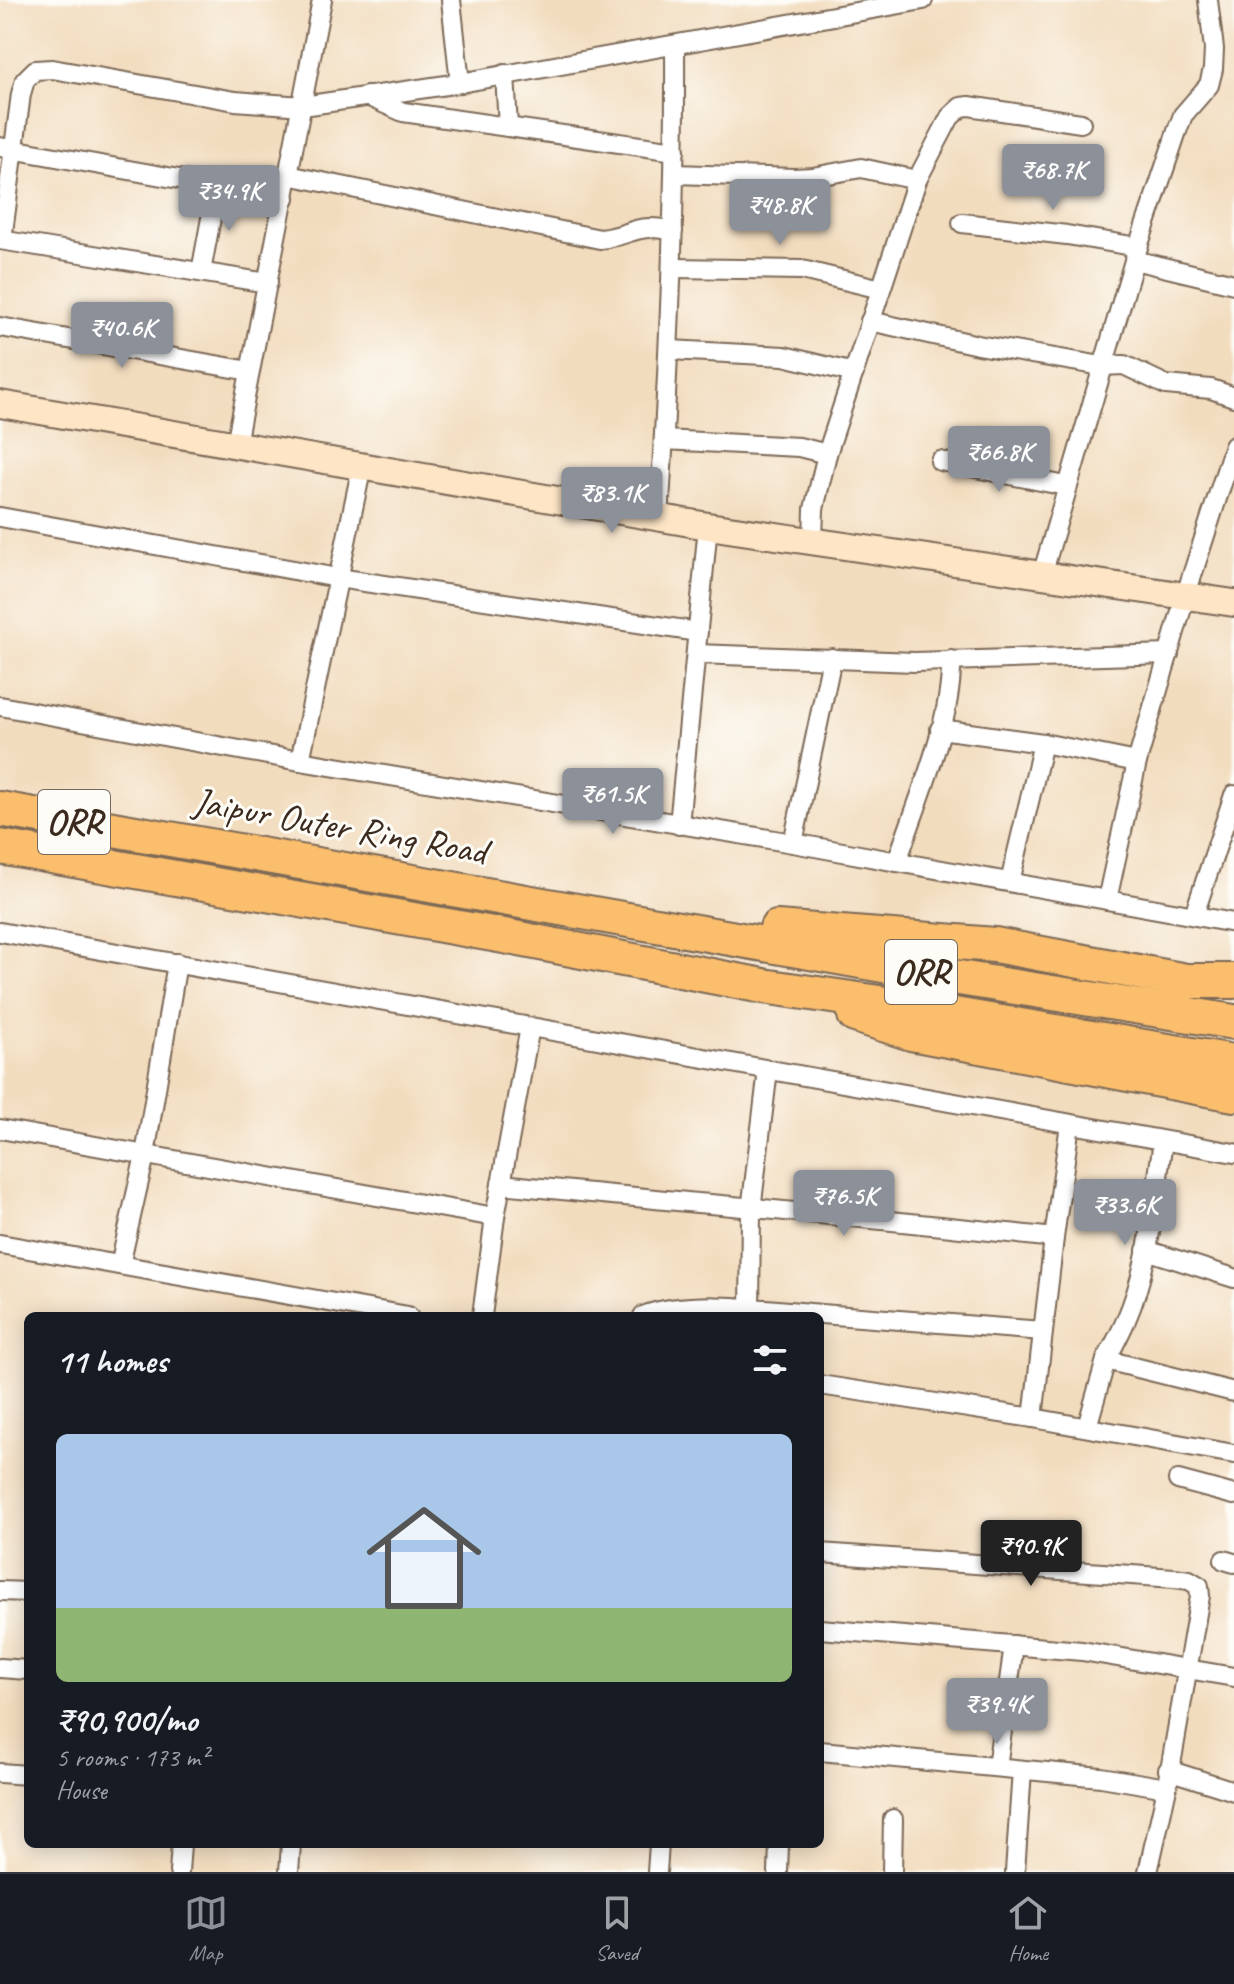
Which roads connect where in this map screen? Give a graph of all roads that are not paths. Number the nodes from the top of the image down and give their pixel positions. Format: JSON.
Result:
{"nodes":[{"id":1,"x":322,"y":0,"type":"edge"},
{"id":2,"x":451,"y":0,"type":"edge"},
{"id":3,"x":923,"y":0,"type":"edge"},
{"id":4,"x":1208,"y":0,"type":"edge"},
{"id":5,"x":675,"y":45,"type":"junction"},
{"id":6,"x":505,"y":74,"type":"junction"},
{"id":7,"x":460,"y":83,"type":"junction"},
{"id":8,"x":367,"y":96,"type":"junction"},
{"id":9,"x":303,"y":106,"type":"junction"},
{"id":10,"x":1081,"y":123,"type":"dead end"},
{"id":11,"x":508,"y":127,"type":"junction"},
{"id":12,"x":7,"y":148,"type":"edge"},
{"id":13,"x":675,"y":151,"type":"junction"},
{"id":14,"x":675,"y":174,"type":"junction"},
{"id":15,"x":288,"y":175,"type":"junction"},
{"id":16,"x":917,"y":180,"type":"junction"},
{"id":17,"x":217,"y":186,"type":"junction"},
{"id":18,"x":285,"y":198,"type":"junction"},
{"id":19,"x":962,"y":223,"type":"dead end"},
{"id":20,"x":673,"y":231,"type":"junction"},
{"id":21,"x":1,"y":240,"type":"edge"},
{"id":22,"x":1136,"y":253,"type":"junction"},
{"id":23,"x":672,"y":268,"type":"junction"},
{"id":24,"x":201,"y":272,"type":"junction"},
{"id":25,"x":268,"y":283,"type":"junction"},
{"id":26,"x":1234,"y":284,"type":"edge"},
{"id":27,"x":881,"y":289,"type":"junction"},
{"id":28,"x":870,"y":321,"type":"junction"},
{"id":29,"x":0,"y":327,"type":"edge"},
{"id":30,"x":670,"y":350,"type":"junction"},
{"id":31,"x":1102,"y":366,"type":"junction"},
{"id":32,"x":250,"y":371,"type":"junction"},
{"id":33,"x":854,"y":373,"type":"junction"},
{"id":34,"x":1234,"y":397,"type":"edge"},
{"id":35,"x":0,"y":404,"type":"edge"},
{"id":36,"x":664,"y":440,"type":"junction"},
{"id":37,"x":236,"y":444,"type":"junction"},
{"id":38,"x":1234,"y":446,"type":"edge"},
{"id":39,"x":827,"y":454,"type":"junction"},
{"id":40,"x":940,"y":461,"type":"dead end"},
{"id":41,"x":362,"y":466,"type":"junction"},
{"id":42,"x":1066,"y":486,"type":"junction"},
{"id":43,"x":0,"y":517,"type":"edge"},
{"id":44,"x":659,"y":518,"type":"junction"},
{"id":45,"x":708,"y":526,"type":"junction"},
{"id":46,"x":813,"y":542,"type":"junction"},
{"id":47,"x":1042,"y":575,"type":"junction"},
{"id":48,"x":338,"y":578,"type":"junction"},
{"id":49,"x":1186,"y":594,"type":"junction"},
{"id":50,"x":1234,"y":603,"type":"edge"},
{"id":51,"x":698,"y":632,"type":"junction"},
{"id":52,"x":696,"y":654,"type":"junction"},
{"id":53,"x":1169,"y":654,"type":"junction"},
{"id":54,"x":832,"y":658,"type":"junction"},
{"id":55,"x":951,"y":660,"type":"junction"},
{"id":56,"x":0,"y":706,"type":"edge"},
{"id":57,"x":940,"y":729,"type":"junction"},
{"id":58,"x":1043,"y":743,"type":"junction"},
{"id":59,"x":300,"y":761,"type":"junction"},
{"id":60,"x":1137,"y":762,"type":"junction"},
{"id":61,"x":1234,"y":795,"type":"edge"},
{"id":62,"x":0,"y":809,"type":"edge"},
{"id":63,"x":679,"y":825,"type":"junction"},
{"id":64,"x":1228,"y":832,"type":"edge"},
{"id":65,"x":793,"y":843,"type":"junction"},
{"id":66,"x":0,"y":847,"type":"edge"},
{"id":67,"x":897,"y":862,"type":"junction"},
{"id":68,"x":1010,"y":882,"type":"junction"},
{"id":69,"x":1107,"y":900,"type":"junction"},
{"id":70,"x":1194,"y":915,"type":"junction"},
{"id":71,"x":609,"y":918,"type":"junction"},
{"id":72,"x":1234,"y":923,"type":"edge"},
{"id":73,"x":0,"y":932,"type":"edge"},
{"id":74,"x":177,"y":963,"type":"junction"},
{"id":75,"x":1234,"y":981,"type":"edge"},
{"id":76,"x":763,"y":986,"type":"junction"},
{"id":77,"x":1234,"y":1022,"type":"edge"},
{"id":78,"x":530,"y":1027,"type":"junction"},
{"id":79,"x":1234,"y":1062,"type":"edge"},
{"id":80,"x":768,"y":1070,"type":"junction"},
{"id":81,"x":1234,"y":1094,"type":"edge"},
{"id":82,"x":1070,"y":1124,"type":"junction"},
{"id":83,"x":0,"y":1129,"type":"edge"},
{"id":84,"x":1163,"y":1141,"type":"junction"},
{"id":85,"x":1234,"y":1153,"type":"edge"},
{"id":86,"x":145,"y":1155,"type":"junction"},
{"id":87,"x":501,"y":1184,"type":"junction"},
{"id":88,"x":751,"y":1210,"type":"junction"},
{"id":89,"x":495,"y":1217,"type":"junction"},
{"id":90,"x":1054,"y":1238,"type":"junction"},
{"id":91,"x":0,"y":1244,"type":"edge"},
{"id":92,"x":1146,"y":1250,"type":"junction"},
{"id":93,"x":120,"y":1265,"type":"junction"},
{"id":94,"x":1234,"y":1278,"type":"edge"},
{"id":95,"x":385,"y":1312,"type":"edge"},
{"id":96,"x":483,"y":1312,"type":"edge"},
{"id":97,"x":653,"y":1312,"type":"edge"},
{"id":98,"x":750,"y":1312,"type":"edge"},
{"id":99,"x":824,"y":1317,"type":"edge"},
{"id":100,"x":1043,"y":1331,"type":"junction"},
{"id":101,"x":1106,"y":1360,"type":"junction"},
{"id":102,"x":824,"y":1386,"type":"edge"},
{"id":103,"x":1234,"y":1392,"type":"edge"},
{"id":104,"x":1033,"y":1418,"type":"junction"},
{"id":105,"x":1087,"y":1427,"type":"junction"},
{"id":106,"x":1234,"y":1454,"type":"edge"},
{"id":107,"x":1178,"y":1480,"type":"dead end"},
{"id":108,"x":1234,"y":1495,"type":"edge"},
{"id":109,"x":824,"y":1553,"type":"edge"},
{"id":110,"x":0,"y":1591,"type":"edge"},
{"id":111,"x":24,"y":1592,"type":"edge"},
{"id":112,"x":824,"y":1629,"type":"edge"},
{"id":113,"x":1014,"y":1645,"type":"junction"},
{"id":114,"x":1186,"y":1667,"type":"junction"},
{"id":115,"x":0,"y":1668,"type":"edge"},
{"id":116,"x":24,"y":1670,"type":"edge"},
{"id":117,"x":1234,"y":1677,"type":"edge"},
{"id":118,"x":824,"y":1751,"type":"edge"},
{"id":119,"x":997,"y":1767,"type":"junction"},
{"id":120,"x":1022,"y":1770,"type":"junction"},
{"id":121,"x":0,"y":1773,"type":"edge"},
{"id":122,"x":24,"y":1775,"type":"edge"},
{"id":123,"x":1167,"y":1779,"type":"junction"},
{"id":124,"x":1234,"y":1791,"type":"edge"},
{"id":125,"x":893,"y":1819,"type":"dead end"},
{"id":126,"x":181,"y":1848,"type":"edge"},
{"id":127,"x":291,"y":1848,"type":"edge"},
{"id":128,"x":659,"y":1848,"type":"edge"},
{"id":129,"x":779,"y":1848,"type":"edge"},
{"id":130,"x":179,"y":1872,"type":"edge"},
{"id":131,"x":289,"y":1872,"type":"edge"},
{"id":132,"x":657,"y":1872,"type":"edge"},
{"id":133,"x":778,"y":1872,"type":"edge"},
{"id":134,"x":892,"y":1872,"type":"edge"},
{"id":135,"x":1015,"y":1872,"type":"edge"},
{"id":136,"x":1148,"y":1872,"type":"edge"}],
"edges":[{"from":1,"to":9,"type":"street"},
{"from":2,"to":7,"type":"street"},
{"from":3,"to":5,"type":"street"},
{"from":4,"to":22,"type":"street"},
{"from":5,"to":6,"type":"street"},
{"from":5,"to":13,"type":"street"},
{"from":6,"to":7,"type":"street"},
{"from":6,"to":11,"type":"street"},
{"from":7,"to":8,"type":"street"},
{"from":8,"to":9,"type":"street"},
{"from":8,"to":11,"type":"street"},
{"from":9,"to":12,"type":"street"},
{"from":9,"to":15,"type":"street"},
{"from":10,"to":16,"type":"street"},
{"from":11,"to":13,"type":"street"},
{"from":12,"to":17,"type":"street"},
{"from":12,"to":21,"type":"street"},
{"from":13,"to":14,"type":"street"},
{"from":14,"to":16,"type":"street"},
{"from":14,"to":20,"type":"street"},
{"from":15,"to":18,"type":"street"},
{"from":15,"to":20,"type":"street"},
{"from":16,"to":27,"type":"street"},
{"from":17,"to":18,"type":"street"},
{"from":17,"to":24,"type":"street"},
{"from":18,"to":25,"type":"street"},
{"from":19,"to":22,"type":"street"},
{"from":20,"to":23,"type":"street"},
{"from":21,"to":24,"type":"street"},
{"from":22,"to":26,"type":"street"},
{"from":22,"to":31,"type":"street"},
{"from":23,"to":27,"type":"street"},
{"from":23,"to":30,"type":"street"},
{"from":24,"to":25,"type":"street"},
{"from":25,"to":32,"type":"street"},
{"from":27,"to":28,"type":"street"},
{"from":28,"to":31,"type":"street"},
{"from":28,"to":33,"type":"street"},
{"from":29,"to":32,"type":"street"},
{"from":30,"to":33,"type":"street"},
{"from":30,"to":36,"type":"street"},
{"from":31,"to":34,"type":"street"},
{"from":31,"to":42,"type":"street"},
{"from":32,"to":37,"type":"street"},
{"from":33,"to":39,"type":"street"},
{"from":35,"to":37,"type":"street"},
{"from":36,"to":39,"type":"street"},
{"from":36,"to":44,"type":"street"},
{"from":37,"to":41,"type":"street"},
{"from":38,"to":49,"type":"street"},
{"from":39,"to":46,"type":"street"},
{"from":40,"to":42,"type":"street"},
{"from":41,"to":44,"type":"street"},
{"from":41,"to":48,"type":"street"},
{"from":42,"to":47,"type":"street"},
{"from":43,"to":48,"type":"street"},
{"from":44,"to":45,"type":"street"},
{"from":45,"to":46,"type":"street"},
{"from":45,"to":51,"type":"street"},
{"from":46,"to":47,"type":"street"},
{"from":47,"to":49,"type":"street"},
{"from":48,"to":51,"type":"street"},
{"from":48,"to":59,"type":"street"},
{"from":49,"to":50,"type":"street"},
{"from":49,"to":53,"type":"street"},
{"from":51,"to":52,"type":"street"},
{"from":52,"to":54,"type":"street"},
{"from":52,"to":63,"type":"street"},
{"from":53,"to":55,"type":"street"},
{"from":53,"to":60,"type":"street"},
{"from":54,"to":55,"type":"street"},
{"from":54,"to":65,"type":"street"},
{"from":55,"to":57,"type":"street"},
{"from":56,"to":59,"type":"street"},
{"from":57,"to":58,"type":"street"},
{"from":57,"to":67,"type":"street"},
{"from":58,"to":60,"type":"street"},
{"from":58,"to":68,"type":"street"},
{"from":59,"to":63,"type":"street"},
{"from":60,"to":69,"type":"street"},
{"from":61,"to":64,"type":"street"},
{"from":62,"to":71,"type":"highway","name":"Jaipur Outer Ring Road","number":"ORR"},
{"from":63,"to":65,"type":"street"},
{"from":64,"to":70,"type":"street"},
{"from":65,"to":67,"type":"street"},
{"from":66,"to":76,"type":"highway","name":"Jaipur Outer Ring Road","number":"ORR"},
{"from":67,"to":68,"type":"street"},
{"from":68,"to":69,"type":"street"},
{"from":69,"to":70,"type":"street"},
{"from":70,"to":72,"type":"street"},
{"from":71,"to":75,"type":"highway"},
{"from":71,"to":77,"type":"highway","name":"Jaipur Outer Ring Road","number":"ORR"},
{"from":73,"to":74,"type":"street"},
{"from":74,"to":78,"type":"street"},
{"from":74,"to":86,"type":"street"},
{"from":76,"to":79,"type":"highway"},
{"from":76,"to":81,"type":"highway"},
{"from":78,"to":80,"type":"street"},
{"from":78,"to":87,"type":"street"},
{"from":80,"to":82,"type":"street"},
{"from":80,"to":88,"type":"street"},
{"from":82,"to":84,"type":"street"},
{"from":82,"to":90,"type":"street"},
{"from":83,"to":86,"type":"street"},
{"from":84,"to":85,"type":"street"},
{"from":84,"to":92,"type":"street"},
{"from":86,"to":89,"type":"street"},
{"from":86,"to":93,"type":"street"},
{"from":87,"to":88,"type":"street"},
{"from":87,"to":89,"type":"street"},
{"from":88,"to":90,"type":"street"},
{"from":88,"to":98,"type":"street"},
{"from":89,"to":96,"type":"street"},
{"from":90,"to":100,"type":"street"},
{"from":91,"to":93,"type":"street"},
{"from":92,"to":94,"type":"street"},
{"from":92,"to":101,"type":"street"},
{"from":93,"to":95,"type":"street"},
{"from":97,"to":98,"type":"street"},
{"from":99,"to":100,"type":"street"},
{"from":100,"to":104,"type":"street"},
{"from":101,"to":103,"type":"street"},
{"from":101,"to":105,"type":"street"},
{"from":102,"to":104,"type":"street"},
{"from":104,"to":105,"type":"street"},
{"from":105,"to":106,"type":"street"},
{"from":107,"to":108,"type":"street"},
{"from":109,"to":114,"type":"street"},
{"from":110,"to":111,"type":"street"},
{"from":112,"to":113,"type":"street"},
{"from":113,"to":114,"type":"street"},
{"from":113,"to":119,"type":"street"},
{"from":114,"to":117,"type":"street"},
{"from":114,"to":123,"type":"street"},
{"from":115,"to":116,"type":"street"},
{"from":118,"to":119,"type":"street"},
{"from":119,"to":120,"type":"street"},
{"from":120,"to":123,"type":"street"},
{"from":120,"to":135,"type":"street"},
{"from":121,"to":122,"type":"street"},
{"from":123,"to":124,"type":"street"},
{"from":123,"to":136,"type":"street"},
{"from":125,"to":134,"type":"street"},
{"from":126,"to":130,"type":"street"},
{"from":127,"to":131,"type":"street"},
{"from":128,"to":132,"type":"street"},
{"from":129,"to":133,"type":"street"}]}
